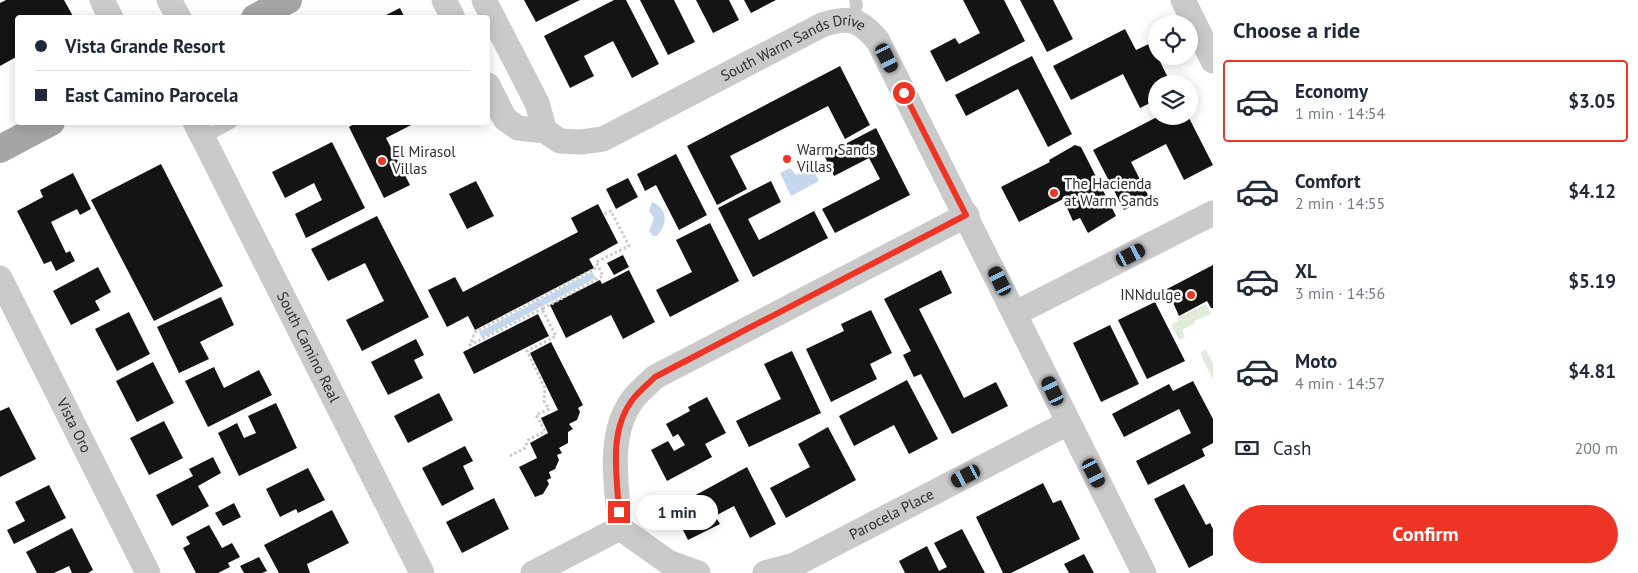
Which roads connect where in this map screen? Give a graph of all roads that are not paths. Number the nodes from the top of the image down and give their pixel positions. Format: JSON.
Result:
{"nodes":[{"id":1,"x":102,"y":0,"type":"edge"},
{"id":2,"x":170,"y":0,"type":"edge"},
{"id":3,"x":288,"y":0,"type":"edge"},
{"id":4,"x":444,"y":0,"type":"edge"},
{"id":5,"x":484,"y":0,"type":"edge"},
{"id":6,"x":1183,"y":0,"type":"edge"},
{"id":7,"x":853,"y":10,"type":"edge"},
{"id":8,"x":109,"y":15,"type":"edge"},
{"id":9,"x":178,"y":15,"type":"edge"},
{"id":10,"x":260,"y":15,"type":"edge"},
{"id":11,"x":452,"y":15,"type":"edge"},
{"id":12,"x":1213,"y":61,"type":"edge"},
{"id":13,"x":490,"y":89,"type":"edge"},
{"id":14,"x":45,"y":125,"type":"edge"},
{"id":15,"x":220,"y":125,"type":"edge"},
{"id":16,"x":199,"y":130,"type":"edge"},
{"id":17,"x":545,"y":131,"type":"junction"},
{"id":18,"x":0,"y":149,"type":"edge"},
{"id":19,"x":1213,"y":213,"type":"edge"},
{"id":20,"x":966,"y":215,"type":"junction"},
{"id":21,"x":0,"y":278,"type":"edge"},
{"id":22,"x":1016,"y":314,"type":"junction"},
{"id":23,"x":1068,"y":423,"type":"junction"},
{"id":24,"x":620,"y":528,"type":"junction"},
{"id":25,"x":148,"y":573,"type":"edge"},
{"id":26,"x":422,"y":573,"type":"edge"},
{"id":27,"x":533,"y":573,"type":"edge"},
{"id":28,"x":698,"y":573,"type":"edge"},
{"id":29,"x":765,"y":573,"type":"edge"},
{"id":30,"x":1144,"y":573,"type":"edge"}],
"edges":[{"from":1,"to":8,"type":"street"},
{"from":2,"to":9,"type":"street"},
{"from":3,"to":10,"type":"main road"},
{"from":4,"to":11,"type":"street"},
{"from":5,"to":17,"type":"street"},
{"from":6,"to":12,"type":"street"},
{"from":7,"to":17,"type":"street","name":"South Warm Sands Drive"},
{"from":7,"to":20,"type":"street","name":"South Warm Sands Drive"},
{"from":13,"to":17,"type":"street","name":"South Warm Sands Drive"},
{"from":14,"to":18,"type":"main road"},
{"from":15,"to":16,"type":"lane"},
{"from":16,"to":26,"type":"street","name":"South Camino Real"},
{"from":19,"to":22,"type":"street"},
{"from":20,"to":22,"type":"street","name":"South Warm Sands Drive"},
{"from":20,"to":24,"type":"street"},
{"from":21,"to":25,"type":"street","name":"Vista Oro"},
{"from":22,"to":23,"type":"street","name":"South Warm Sands Drive"},
{"from":23,"to":29,"type":"street","name":"Parocela Place"},
{"from":23,"to":30,"type":"street","name":"South Warm Sands Drive"},
{"from":24,"to":27,"type":"street"},
{"from":24,"to":28,"type":"street"}]}
